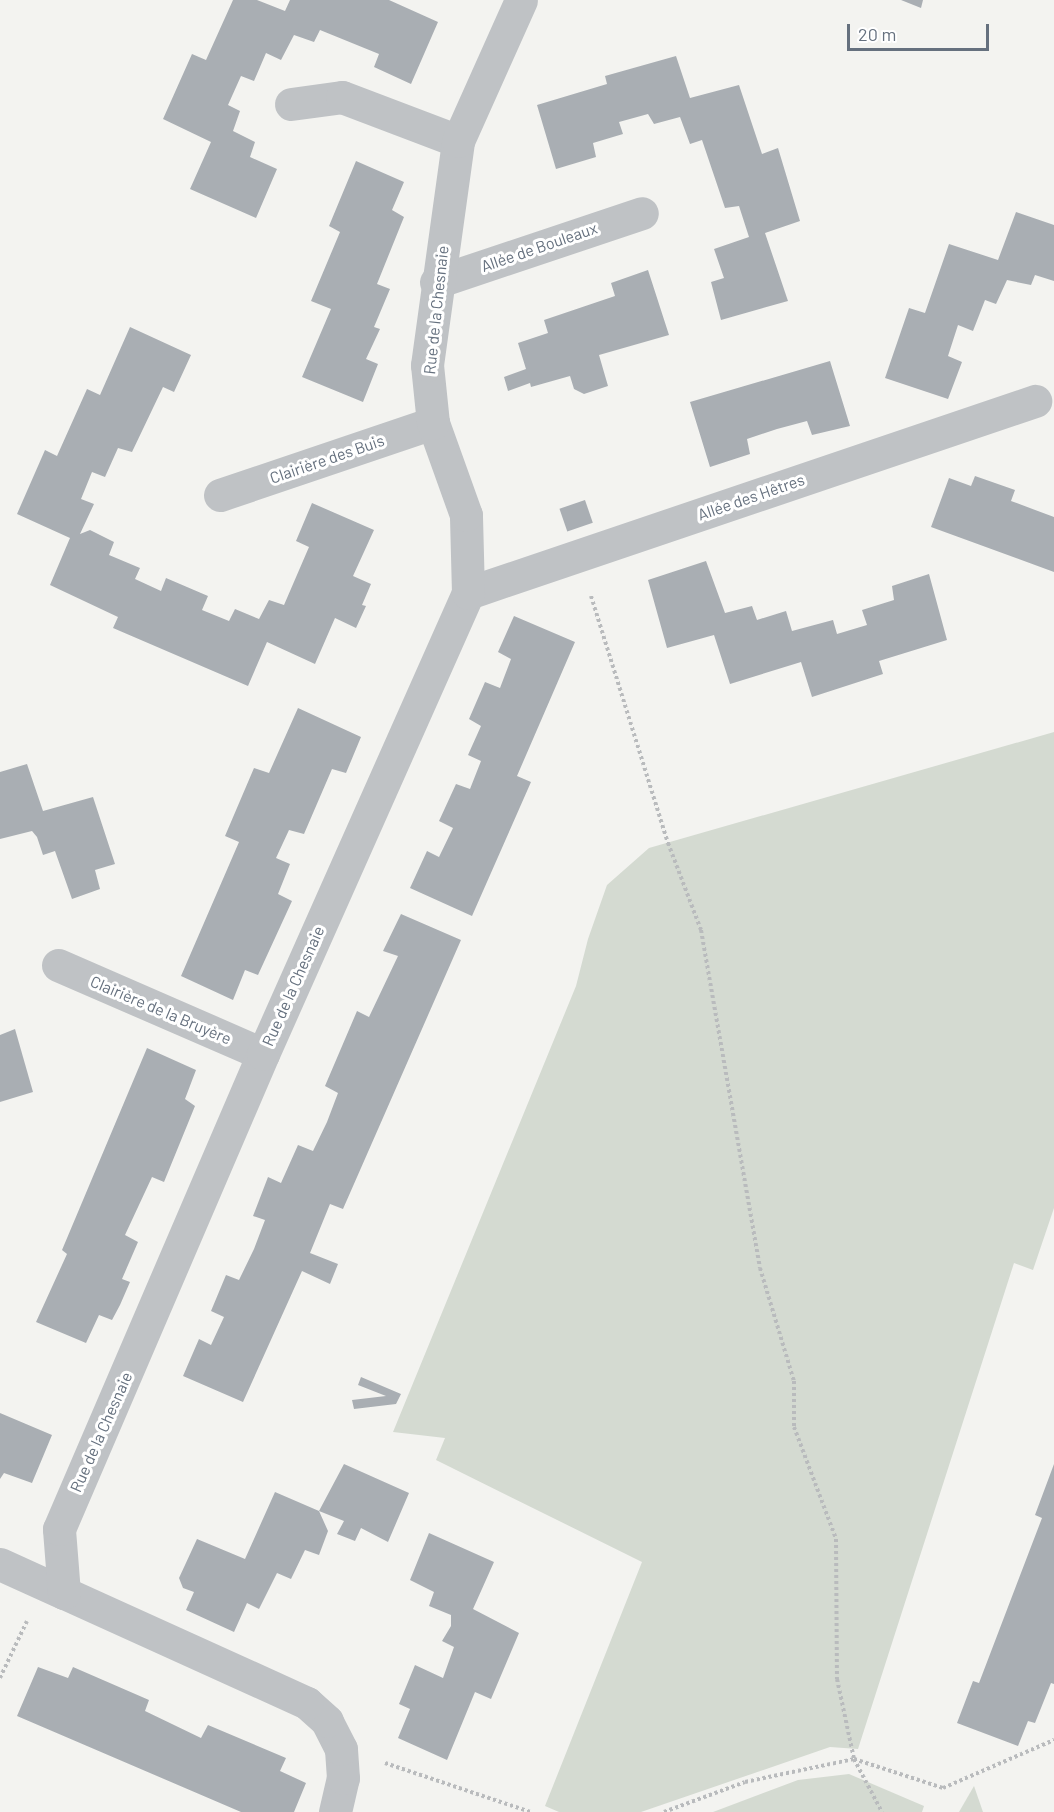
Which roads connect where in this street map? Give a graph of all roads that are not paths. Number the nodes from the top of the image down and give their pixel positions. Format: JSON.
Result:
{"nodes":[{"id":1,"x":521,"y":0,"type":"edge"},
{"id":2,"x":291,"y":104,"type":"dead end"},
{"id":3,"x":458,"y":141,"type":"junction"},
{"id":4,"x":642,"y":213,"type":"dead end"},
{"id":5,"x":436,"y":282,"type":"junction"},
{"id":6,"x":1035,"y":401,"type":"dead end"},
{"id":7,"x":433,"y":423,"type":"junction"},
{"id":8,"x":220,"y":495,"type":"dead end"},
{"id":9,"x":468,"y":593,"type":"junction"},
{"id":10,"x":58,"y":965,"type":"dead end"},
{"id":11,"x":263,"y":1054,"type":"junction"},
{"id":12,"x":0,"y":1564,"type":"edge"},
{"id":13,"x":64,"y":1593,"type":"junction"},
{"id":14,"x":335,"y":1812,"type":"edge"}],
"edges":[{"from":1,"to":3,"type":"street","name":"Rue de la Chesnaie"},
{"from":2,"to":3,"type":"street"},
{"from":3,"to":5,"type":"street","name":"Rue de la Chesnaie"},
{"from":4,"to":5,"type":"street","name":"Allée de Bouleaux"},
{"from":5,"to":7,"type":"street","name":"Rue de la Chesnaie"},
{"from":6,"to":9,"type":"street","name":"Allée des Hêtres"},
{"from":7,"to":8,"type":"street","name":"Clairière des Buis"},
{"from":7,"to":9,"type":"street","name":"Rue de la Chesnaie"},
{"from":9,"to":11,"type":"street","name":"Rue de la Chesnaie"},
{"from":10,"to":11,"type":"street","name":"Clairière de la Bruyère"},
{"from":11,"to":13,"type":"street","name":"Rue de la Chesnaie"},
{"from":12,"to":13,"type":"street"},
{"from":13,"to":14,"type":"street"}]}
